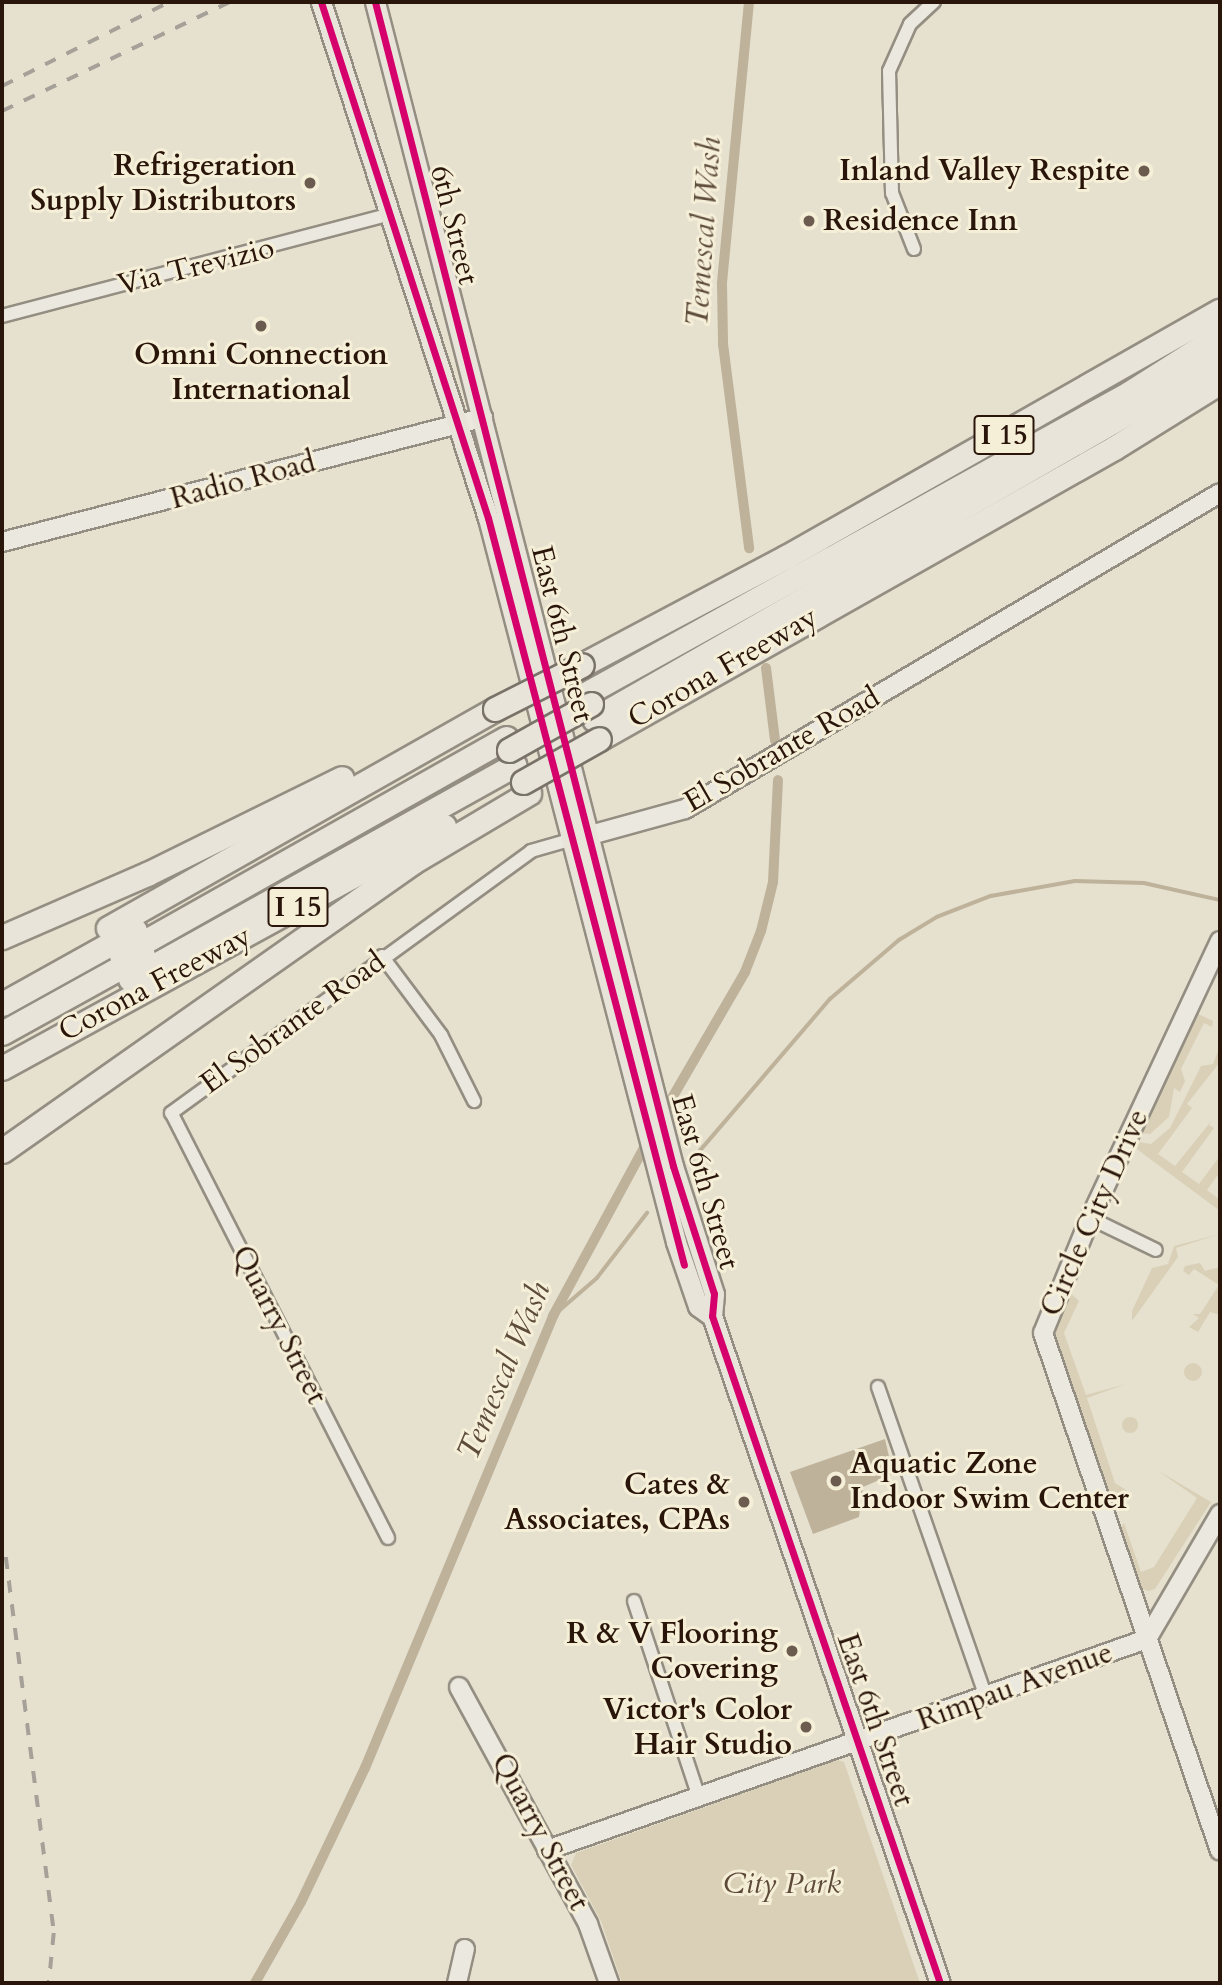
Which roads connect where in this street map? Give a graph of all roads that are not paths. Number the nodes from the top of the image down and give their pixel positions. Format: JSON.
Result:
{"nodes":[{"id":1,"x":321,"y":2,"type":"edge"},
{"id":2,"x":333,"y":2,"type":"edge"},
{"id":3,"x":376,"y":2,"type":"edge"},
{"id":4,"x":934,"y":2,"type":"edge"},
{"id":5,"x":356,"y":113,"type":"junction"},
{"id":6,"x":390,"y":214,"type":"junction"},
{"id":7,"x":914,"y":249,"type":"dead end"},
{"id":8,"x":1220,"y":310,"type":"edge"},
{"id":9,"x":2,"y":316,"type":"edge"},
{"id":10,"x":1219,"y":348,"type":"edge"},
{"id":11,"x":1220,"y":382,"type":"edge"},
{"id":12,"x":483,"y":418,"type":"junction"},
{"id":13,"x":459,"y":425,"type":"junction"},
{"id":14,"x":1220,"y":493,"type":"edge"},
{"id":15,"x":2,"y":542,"type":"edge"},
{"id":16,"x":790,"y":588,"type":"junction"},
{"id":17,"x":719,"y":628,"type":"junction"},
{"id":18,"x":589,"y":700,"type":"junction"},
{"id":19,"x":511,"y":752,"type":"junction"},
{"id":20,"x":396,"y":764,"type":"junction"},
{"id":21,"x":579,"y":838,"type":"junction"},
{"id":22,"x":2,"y":937,"type":"edge"},
{"id":23,"x":1220,"y":941,"type":"edge"},
{"id":24,"x":382,"y":956,"type":"junction"},
{"id":25,"x":118,"y":963,"type":"junction"},
{"id":26,"x":2,"y":988,"type":"edge"},
{"id":27,"x":2,"y":1004,"type":"edge"},
{"id":28,"x":2,"y":1020,"type":"edge"},
{"id":29,"x":71,"y":1029,"type":"junction"},
{"id":30,"x":2,"y":1033,"type":"edge"},
{"id":31,"x":2,"y":1050,"type":"edge"},
{"id":32,"x":2,"y":1068,"type":"edge"},
{"id":33,"x":2,"y":1082,"type":"edge"},
{"id":34,"x":474,"y":1101,"type":"dead end"},
{"id":35,"x":171,"y":1112,"type":"joint"},
{"id":36,"x":2,"y":1151,"type":"edge"},
{"id":37,"x":1090,"y":1219,"type":"junction"},
{"id":38,"x":1156,"y":1250,"type":"dead end"},
{"id":39,"x":712,"y":1316,"type":"junction"},
{"id":40,"x":878,"y":1387,"type":"dead end"},
{"id":41,"x":1220,"y":1514,"type":"edge"},
{"id":42,"x":388,"y":1538,"type":"dead end"},
{"id":43,"x":634,"y":1601,"type":"dead end"},
{"id":44,"x":1147,"y":1639,"type":"junction"},
{"id":45,"x":458,"y":1687,"type":"dead end"},
{"id":46,"x":986,"y":1698,"type":"junction"},
{"id":47,"x":859,"y":1741,"type":"junction"},
{"id":48,"x":699,"y":1798,"type":"junction"},
{"id":49,"x":547,"y":1850,"type":"junction"},
{"id":50,"x":1220,"y":1851,"type":"edge"},
{"id":51,"x":465,"y":1950,"type":"dead end"},
{"id":52,"x":457,"y":1983,"type":"edge"},
{"id":53,"x":609,"y":1983,"type":"edge"},
{"id":54,"x":940,"y":1983,"type":"edge"}],
"edges":[{"from":1,"to":5,"type":"main road","name":"6th Street"},
{"from":2,"to":5,"type":"main road"},
{"from":3,"to":12,"type":"main road","name":"6th Street"},
{"from":4,"to":7,"type":"street"},
{"from":5,"to":6,"type":"main road","name":"6th Street"},
{"from":6,"to":9,"type":"street","name":"Via Trevizio"},
{"from":6,"to":13,"type":"main road","name":"6th Street"},
{"from":8,"to":16,"type":"highway","name":"Corona Freeway","number":"I 15"},
{"from":10,"to":16,"type":"highway"},
{"from":10,"to":16,"type":"highway"},
{"from":11,"to":16,"type":"highway","name":"Corona Freeway","number":"I 15"},
{"from":12,"to":13,"type":"street","name":"Radio Road"},
{"from":12,"to":21,"type":"main road","name":"East 6th Street"},
{"from":13,"to":15,"type":"street","name":"Radio Road"},
{"from":13,"to":21,"type":"main road","name":"East 6th Street"},
{"from":14,"to":21,"type":"street","name":"El Sobrante Road"},
{"from":16,"to":17,"type":"highway","name":"Corona Freeway","number":"I 15"},
{"from":16,"to":17,"type":"highway","name":"Corona Freeway","number":"I 15"},
{"from":16,"to":17,"type":"highway"},
{"from":17,"to":18,"type":"highway","name":"Corona Freeway","number":"I 15"},
{"from":17,"to":18,"type":"highway","name":"Corona Freeway","number":"I 15"},
{"from":17,"to":18,"type":"highway"},
{"from":18,"to":19,"type":"highway","name":"Corona Freeway","number":"I 15","bridge":true},
{"from":18,"to":19,"type":"highway"},
{"from":18,"to":19,"type":"highway","name":"Corona Freeway","number":"I 15","bridge":true},
{"from":19,"to":20,"type":"highway","name":"Corona Freeway","number":"I 15"},
{"from":19,"to":25,"type":"highway"},
{"from":19,"to":27,"type":"highway"},
{"from":19,"to":29,"type":"highway","name":"Corona Freeway","number":"I 15"},
{"from":19,"to":31,"type":"highway"},
{"from":19,"to":36,"type":"highway"},
{"from":20,"to":22,"type":"highway"},
{"from":20,"to":26,"type":"highway","name":"Corona Freeway","number":"I 15"},
{"from":21,"to":24,"type":"street","name":"El Sobrante Road"},
{"from":21,"to":39,"type":"main road","name":"East 6th Street"},
{"from":21,"to":39,"type":"main road","name":"East 6th Street"},
{"from":23,"to":37,"type":"street","name":"Circle City Drive"},
{"from":24,"to":34,"type":"street"},
{"from":24,"to":35,"type":"street","name":"El Sobrante Road"},
{"from":25,"to":28,"type":"highway"},
{"from":25,"to":30,"type":"highway"},
{"from":29,"to":32,"type":"highway","name":"Corona Freeway","number":"I 15"},
{"from":29,"to":33,"type":"highway"},
{"from":35,"to":42,"type":"street","name":"Quarry Street"},
{"from":37,"to":38,"type":"street"},
{"from":37,"to":44,"type":"street","name":"Circle City Drive"},
{"from":39,"to":47,"type":"main road","name":"East 6th Street"},
{"from":40,"to":46,"type":"street"},
{"from":41,"to":44,"type":"street","name":"Rimpau Avenue"},
{"from":43,"to":48,"type":"street"},
{"from":44,"to":46,"type":"street","name":"Rimpau Avenue"},
{"from":44,"to":50,"type":"street","name":"Circle City Drive"},
{"from":45,"to":49,"type":"street","name":"Quarry Street"},
{"from":46,"to":47,"type":"street","name":"Rimpau Avenue"},
{"from":47,"to":48,"type":"street","name":"Rimpau Avenue"},
{"from":47,"to":54,"type":"main road","name":"East 6th Street"},
{"from":48,"to":49,"type":"street","name":"Rimpau Avenue"},
{"from":49,"to":53,"type":"street","name":"Quarry Street"},
{"from":51,"to":52,"type":"street"}]}
